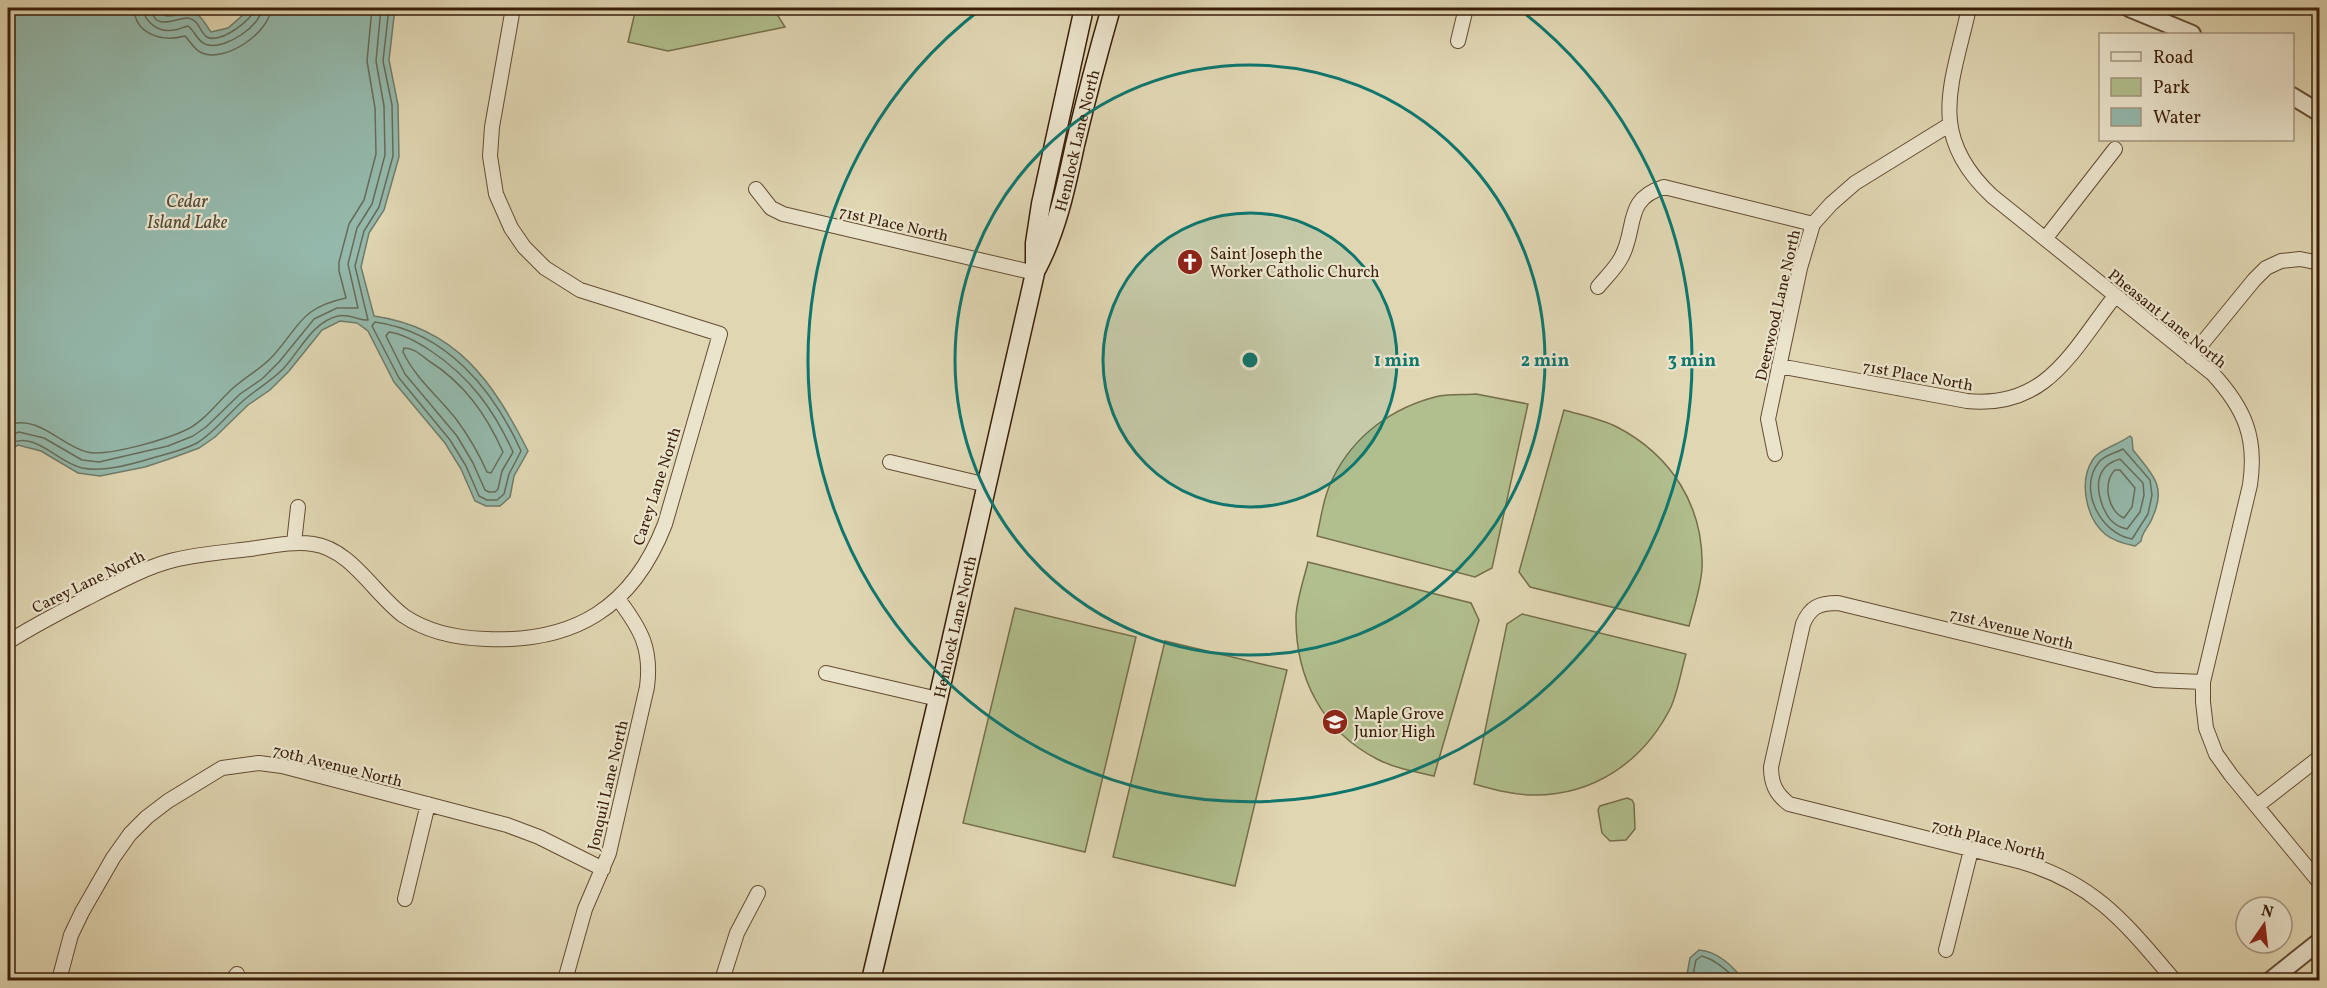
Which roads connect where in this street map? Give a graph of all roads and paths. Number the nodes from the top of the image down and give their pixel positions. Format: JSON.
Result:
{"nodes":[{"id":1,"x":513,"y":8,"type":"edge"},
{"id":2,"x":1084,"y":8,"type":"edge"},
{"id":3,"x":1111,"y":8,"type":"edge"},
{"id":4,"x":1466,"y":8,"type":"edge"},
{"id":5,"x":1969,"y":8,"type":"edge"},
{"id":6,"x":2129,"y":8,"type":"edge"},
{"id":7,"x":2190,"y":33,"type":"edge"},
{"id":8,"x":1458,"y":40,"type":"dead end"},
{"id":9,"x":2294,"y":97,"type":"edge"},
{"id":10,"x":2319,"y":113,"type":"edge"},
{"id":11,"x":1949,"y":125,"type":"junction"},
{"id":12,"x":2115,"y":150,"type":"dead end"},
{"id":13,"x":756,"y":189,"type":"dead end"},
{"id":14,"x":1813,"y":224,"type":"junction"},
{"id":15,"x":2045,"y":239,"type":"junction"},
{"id":16,"x":2319,"y":263,"type":"edge"},
{"id":17,"x":1035,"y":273,"type":"junction"},
{"id":18,"x":1598,"y":287,"type":"dead end"},
{"id":19,"x":2115,"y":296,"type":"junction"},
{"id":20,"x":2191,"y":357,"type":"junction"},
{"id":21,"x":1779,"y":366,"type":"junction"},
{"id":22,"x":1775,"y":454,"type":"dead end"},
{"id":23,"x":890,"y":462,"type":"dead end"},
{"id":24,"x":987,"y":485,"type":"junction"},
{"id":25,"x":298,"y":507,"type":"dead end"},
{"id":26,"x":294,"y":543,"type":"junction"},
{"id":27,"x":618,"y":599,"type":"junction"},
{"id":28,"x":8,"y":642,"type":"edge"},
{"id":29,"x":826,"y":673,"type":"dead end"},
{"id":30,"x":2203,"y":681,"type":"junction"},
{"id":31,"x":938,"y":699,"type":"junction"},
{"id":32,"x":2319,"y":757,"type":"edge"},
{"id":33,"x":1771,"y":778,"type":"joint"},
{"id":34,"x":428,"y":804,"type":"junction"},
{"id":35,"x":2257,"y":806,"type":"junction"},
{"id":36,"x":1971,"y":850,"type":"junction"},
{"id":37,"x":603,"y":869,"type":"junction"},
{"id":38,"x":2319,"y":883,"type":"edge"},
{"id":39,"x":759,"y":893,"type":"dead end"},
{"id":40,"x":405,"y":899,"type":"dead end"},
{"id":41,"x":2319,"y":941,"type":"edge"},
{"id":42,"x":1946,"y":950,"type":"dead end"},
{"id":43,"x":59,"y":981,"type":"edge"},
{"id":44,"x":565,"y":981,"type":"edge"},
{"id":45,"x":722,"y":981,"type":"edge"},
{"id":46,"x":871,"y":981,"type":"edge"},
{"id":47,"x":2174,"y":981,"type":"edge"},
{"id":48,"x":2271,"y":981,"type":"edge"}],
"edges":[{"from":1,"to":27,"type":"street","name":"Carey Lane North"},
{"from":2,"to":17,"type":"main road","name":"Hemlock Lane North"},
{"from":3,"to":17,"type":"main road","name":"Hemlock Lane North"},
{"from":4,"to":8,"type":"street"},
{"from":5,"to":11,"type":"street","name":"Pheasant Lane North"},
{"from":6,"to":7,"type":"street"},
{"from":9,"to":10,"type":"street"},
{"from":11,"to":14,"type":"street","name":"Deerwood Lane North"},
{"from":11,"to":15,"type":"street","name":"Pheasant Lane North"},
{"from":12,"to":15,"type":"street"},
{"from":13,"to":17,"type":"street","name":"71st Place North"},
{"from":14,"to":18,"type":"street"},
{"from":14,"to":21,"type":"street","name":"Deerwood Lane North"},
{"from":15,"to":19,"type":"street","name":"Pheasant Lane North"},
{"from":16,"to":20,"type":"street"},
{"from":17,"to":24,"type":"main road","name":"Hemlock Lane North"},
{"from":19,"to":20,"type":"street","name":"Pheasant Lane North"},
{"from":19,"to":21,"type":"street","name":"71st Place North"},
{"from":20,"to":30,"type":"street","name":"Pheasant Lane North"},
{"from":21,"to":22,"type":"street","name":"Deerwood Lane North"},
{"from":23,"to":24,"type":"street"},
{"from":24,"to":31,"type":"main road","name":"Hemlock Lane North"},
{"from":25,"to":26,"type":"street"},
{"from":26,"to":27,"type":"street","name":"Carey Lane North"},
{"from":26,"to":28,"type":"street","name":"Carey Lane North"},
{"from":27,"to":37,"type":"street","name":"Jonquil Lane North"},
{"from":29,"to":31,"type":"street"},
{"from":30,"to":33,"type":"street","name":"71st Avenue North"},
{"from":30,"to":35,"type":"street","name":"Pheasant Lane North"},
{"from":31,"to":46,"type":"main road","name":"Hemlock Lane North"},
{"from":32,"to":35,"type":"street"},
{"from":33,"to":36,"type":"street","name":"70th Place North"},
{"from":34,"to":37,"type":"street","name":"70th Avenue North"},
{"from":34,"to":40,"type":"street"},
{"from":34,"to":43,"type":"street","name":"70th Avenue North"},
{"from":35,"to":38,"type":"street","name":"Pheasant Lane North"},
{"from":36,"to":42,"type":"street"},
{"from":36,"to":47,"type":"street","name":"70th Place North"},
{"from":37,"to":44,"type":"street","name":"Jonquil Lane North"},
{"from":39,"to":45,"type":"street"},
{"from":41,"to":48,"type":"street"}]}
